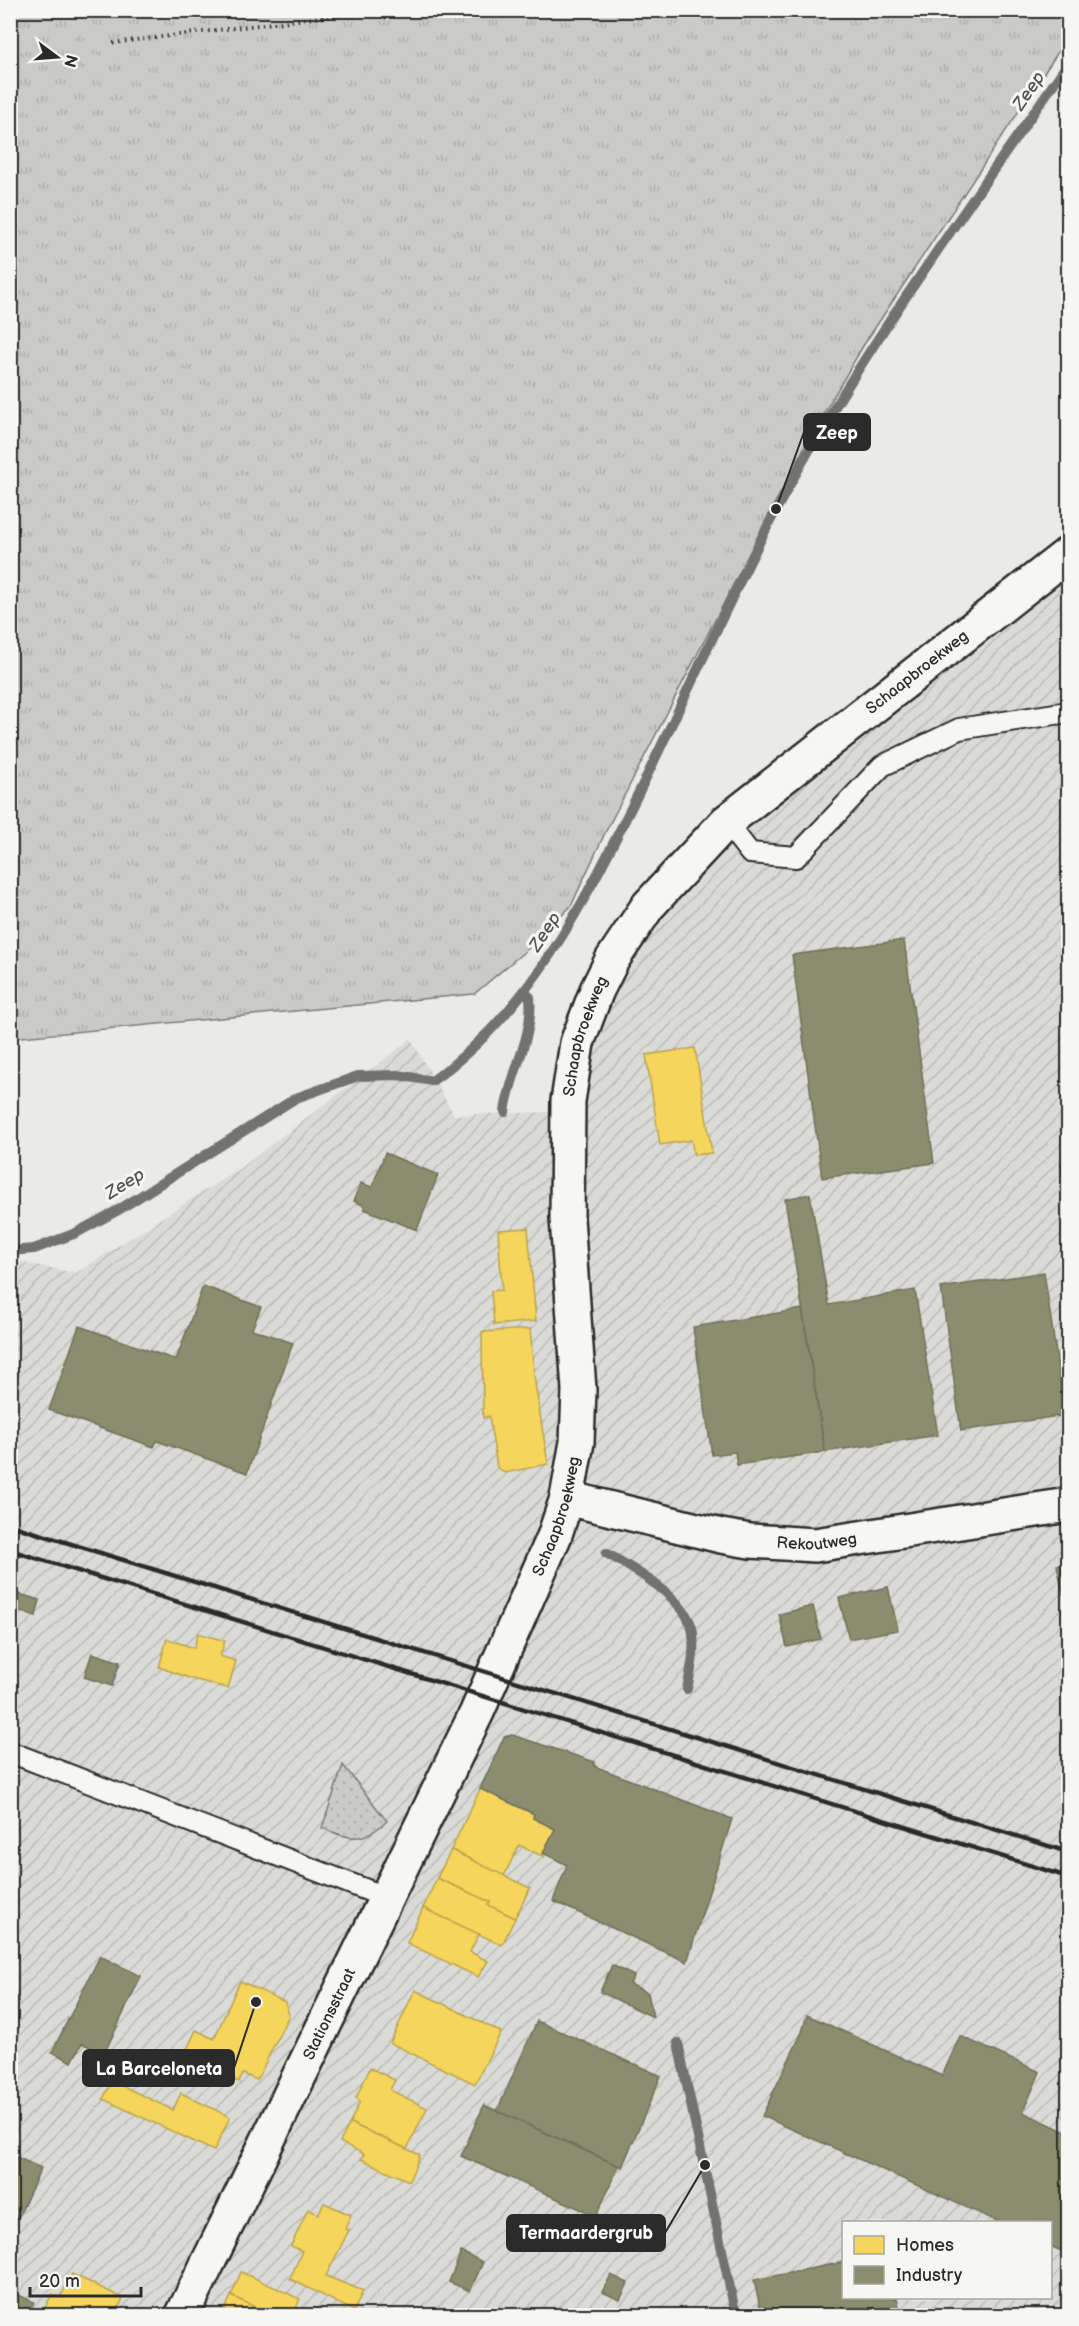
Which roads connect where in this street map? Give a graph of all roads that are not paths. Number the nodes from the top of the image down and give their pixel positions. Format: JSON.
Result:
{"nodes":[{"id":1,"x":1068,"y":554,"type":"edge"},
{"id":2,"x":1068,"y":712,"type":"edge"},
{"id":3,"x":726,"y":822,"type":"junction"},
{"id":4,"x":567,"y":1498,"type":"junction"},
{"id":5,"x":1068,"y":1505,"type":"edge"},
{"id":6,"x":477,"y":1712,"type":"joint"},
{"id":7,"x":10,"y":1752,"type":"edge"},
{"id":8,"x":385,"y":1897,"type":"junction"},
{"id":9,"x":182,"y":2316,"type":"edge"}],
"edges":[{"from":1,"to":3,"type":"street","name":"Schaapbroekweg"},
{"from":2,"to":3,"type":"lane"},
{"from":3,"to":4,"type":"street","name":"Schaapbroekweg"},
{"from":4,"to":5,"type":"street","name":"Rekoutweg"},
{"from":4,"to":6,"type":"street","name":"Schaapbroekweg"},
{"from":6,"to":8,"type":"street","name":"Stationsstraat"},
{"from":7,"to":8,"type":"lane"},
{"from":8,"to":9,"type":"street","name":"Stationsstraat"}]}
